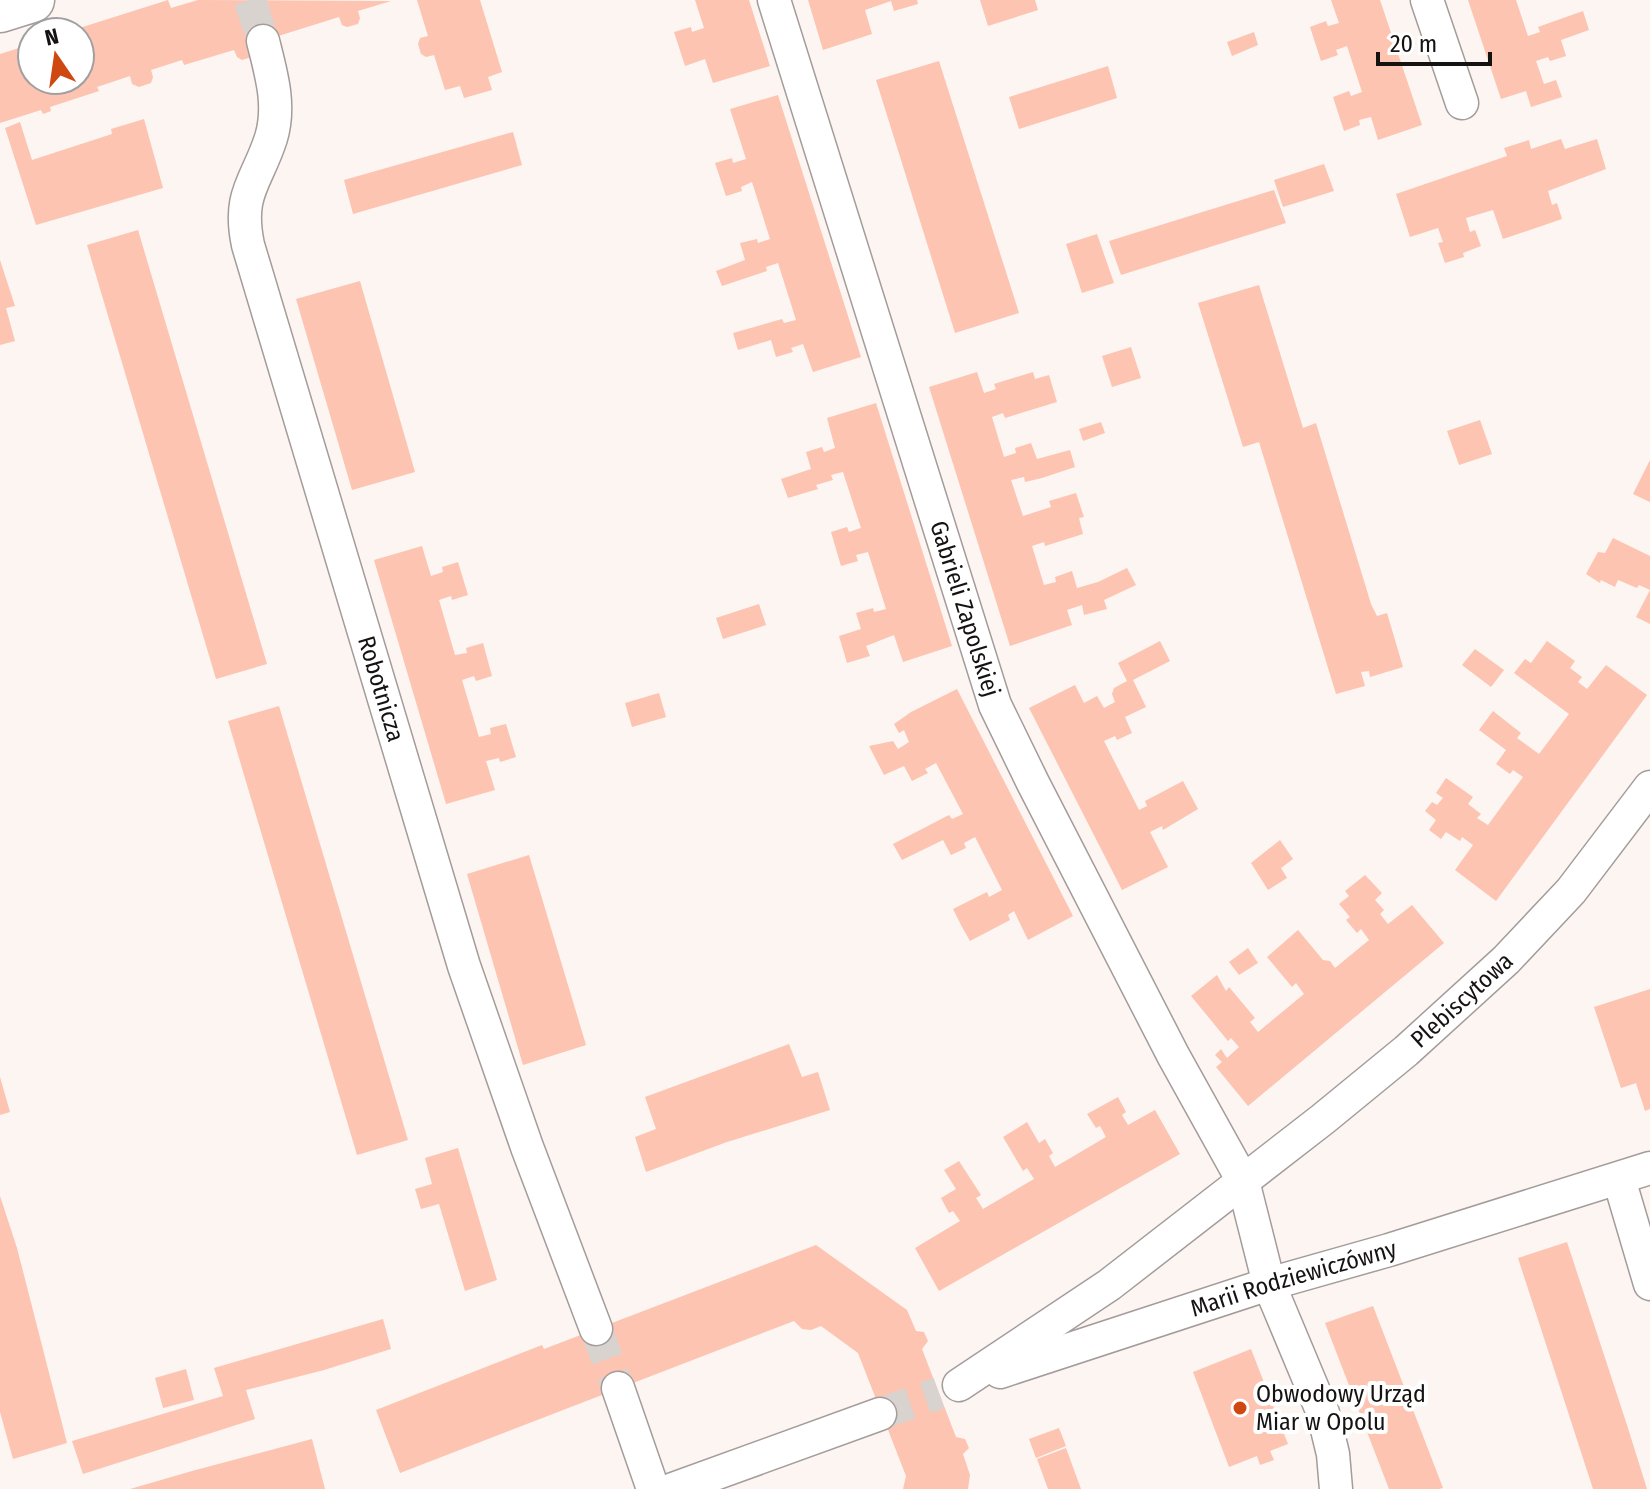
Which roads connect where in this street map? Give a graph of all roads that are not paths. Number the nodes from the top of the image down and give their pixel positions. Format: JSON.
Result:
{"nodes":[{"id":1,"x":32,"y":0,"type":"edge"},
{"id":2,"x":774,"y":0,"type":"edge"},
{"id":3,"x":1427,"y":0,"type":"edge"},
{"id":4,"x":0,"y":10,"type":"edge"},
{"id":5,"x":263,"y":41,"type":"tunnel mouth"},
{"id":6,"x":1462,"y":103,"type":"dead end"},
{"id":7,"x":1650,"y":787,"type":"edge"},
{"id":8,"x":1650,"y":1168,"type":"edge"},
{"id":9,"x":1619,"y":1179,"type":"junction"},
{"id":10,"x":1243,"y":1181,"type":"junction"},
{"id":11,"x":1269,"y":1284,"type":"junction"},
{"id":12,"x":1650,"y":1284,"type":"edge"},
{"id":13,"x":596,"y":1329,"type":"tunnel mouth"},
{"id":14,"x":618,"y":1388,"type":"tunnel mouth"},
{"id":15,"x":949,"y":1389,"type":"joint"},
{"id":16,"x":880,"y":1414,"type":"tunnel mouth"},
{"id":17,"x":653,"y":1489,"type":"edge"},
{"id":18,"x":673,"y":1489,"type":"edge"},
{"id":19,"x":1336,"y":1489,"type":"edge"}],
"edges":[{"from":1,"to":4,"type":"street"},
{"from":2,"to":10,"type":"street","name":"Gabrieli Zapolskiej"},
{"from":3,"to":6,"type":"street"},
{"from":5,"to":13,"type":"street","name":"Robotnicza"},
{"from":7,"to":10,"type":"street","name":"Plebiscytowa"},
{"from":8,"to":9,"type":"street","name":"Marii Rodziewiczówny"},
{"from":9,"to":11,"type":"street","name":"Marii Rodziewiczówny"},
{"from":9,"to":12,"type":"street"},
{"from":10,"to":11,"type":"street"},
{"from":10,"to":15,"type":"street","name":"Plebiscytowa"},
{"from":11,"to":15,"type":"street","name":"Marii Rodziewiczówny"},
{"from":11,"to":19,"type":"street"},
{"from":14,"to":17,"type":"street"},
{"from":16,"to":18,"type":"street"}]}
